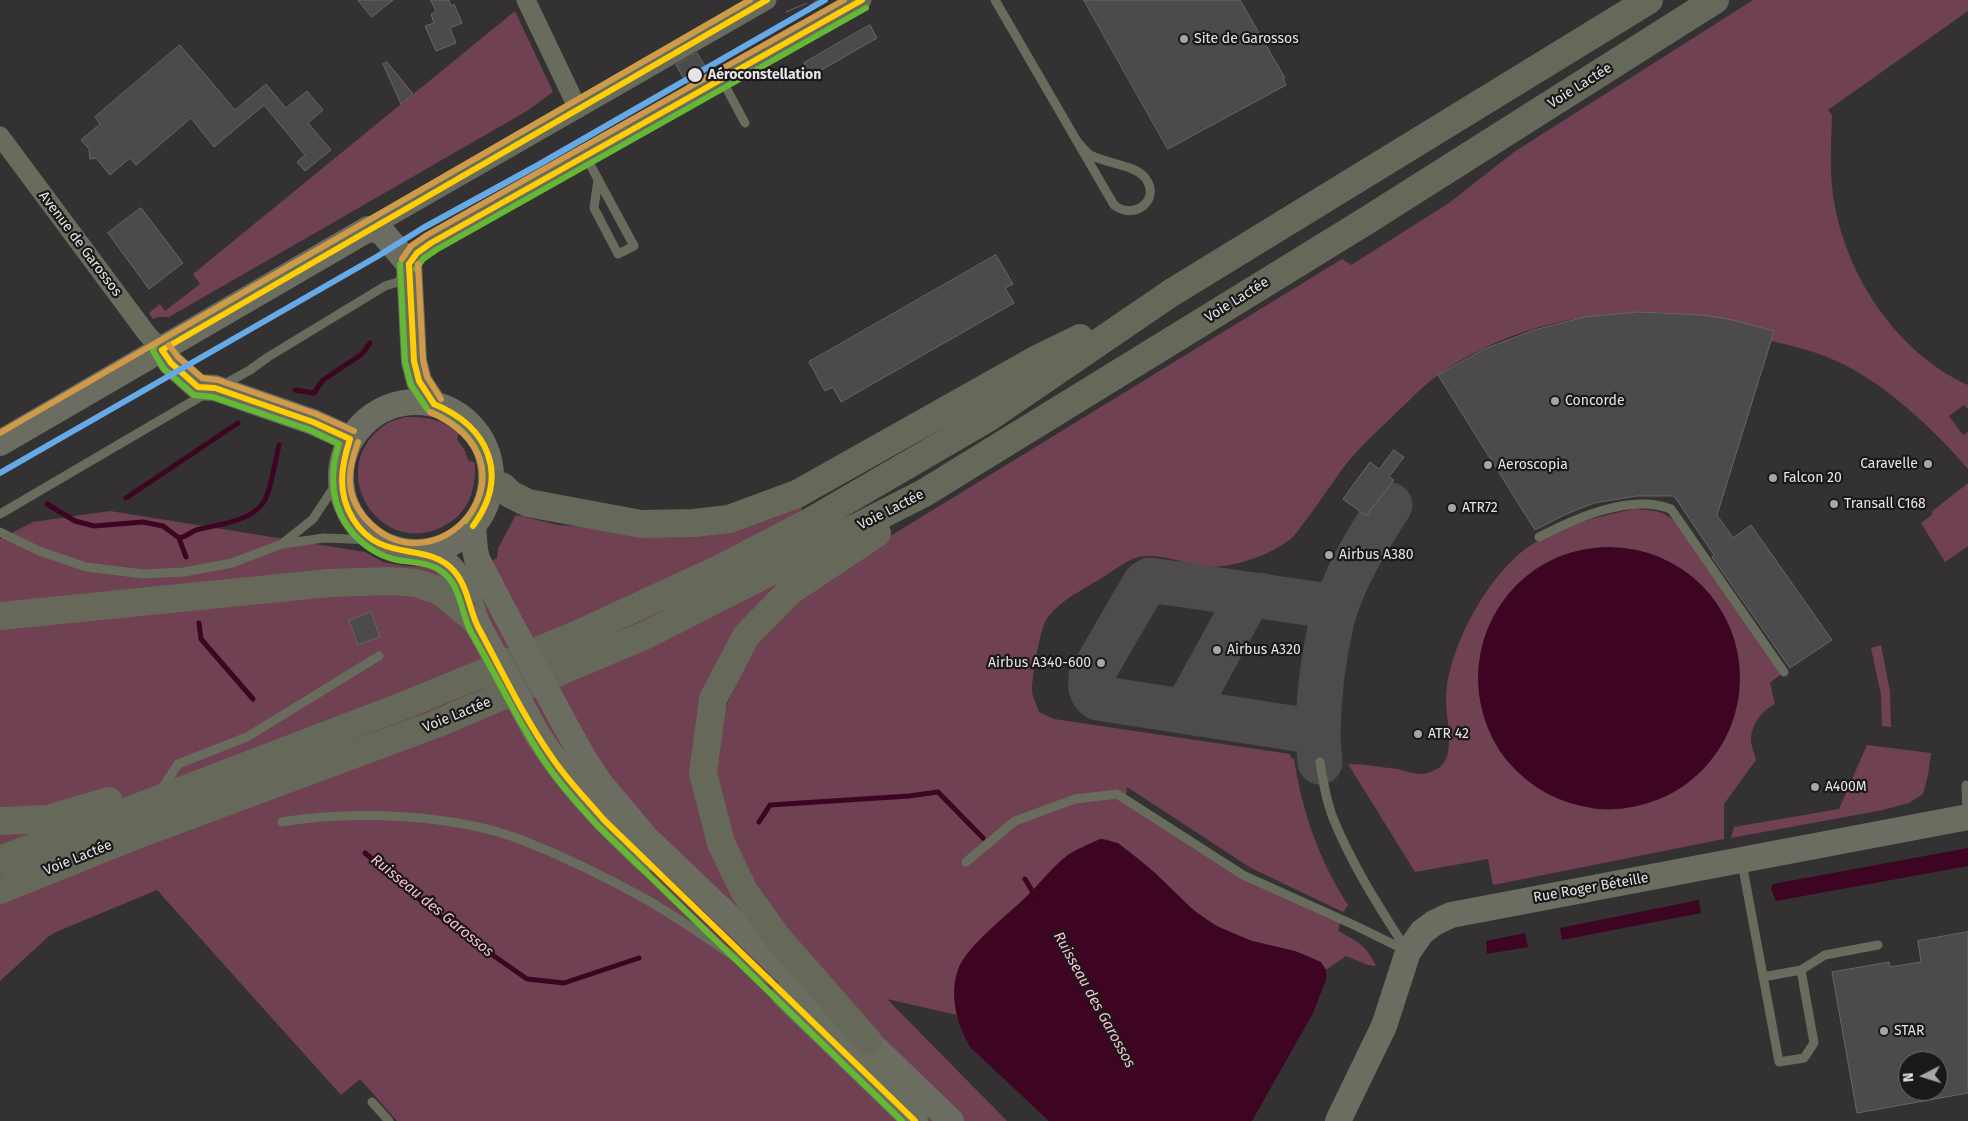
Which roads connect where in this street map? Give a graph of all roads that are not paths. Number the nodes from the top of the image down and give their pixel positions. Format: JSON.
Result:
{"nodes":[{"id":1,"x":526,"y":0,"type":"edge"},
{"id":2,"x":767,"y":0,"type":"edge"},
{"id":3,"x":862,"y":0,"type":"edge"},
{"id":4,"x":995,"y":0,"type":"edge"},
{"id":5,"x":1649,"y":0,"type":"edge"},
{"id":6,"x":1715,"y":0,"type":"edge"},
{"id":7,"x":722,"y":80,"type":"junction"},
{"id":8,"x":578,"y":109,"type":"junction"},
{"id":9,"x":745,"y":123,"type":"dead end"},
{"id":10,"x":0,"y":136,"type":"edge"},
{"id":11,"x":1076,"y":140,"type":"junction"},
{"id":12,"x":586,"y":157,"type":"junction"},
{"id":13,"x":598,"y":180,"type":"junction"},
{"id":14,"x":368,"y":230,"type":"junction"},
{"id":15,"x":409,"y":264,"type":"junction"},
{"id":16,"x":1171,"y":293,"type":"junction"},
{"id":17,"x":162,"y":350,"type":"junction"},
{"id":18,"x":215,"y":388,"type":"junction"},
{"id":19,"x":434,"y":404,"type":"junction"},
{"id":20,"x":350,"y":439,"type":"junction"},
{"id":21,"x":0,"y":443,"type":"edge"},
{"id":22,"x":340,"y":478,"type":"junction"},
{"id":23,"x":492,"y":483,"type":"junction"},
{"id":24,"x":924,"y":493,"type":"junction"},
{"id":25,"x":0,"y":514,"type":"edge"},
{"id":26,"x":473,"y":526,"type":"junction"},
{"id":27,"x":0,"y":532,"type":"edge"},
{"id":28,"x":1538,"y":537,"type":"dead end"},
{"id":29,"x":374,"y":540,"type":"junction"},
{"id":30,"x":282,"y":544,"type":"junction"},
{"id":31,"x":420,"y":552,"type":"junction"},
{"id":32,"x":0,"y":616,"type":"edge"},
{"id":33,"x":475,"y":620,"type":"junction"},
{"id":34,"x":379,"y":656,"type":"dead end"},
{"id":35,"x":1784,"y":672,"type":"dead end"},
{"id":36,"x":1320,"y":762,"type":"dead end"},
{"id":37,"x":1966,"y":785,"type":"dead end"},
{"id":38,"x":155,"y":800,"type":"junction"},
{"id":39,"x":1968,"y":817,"type":"edge"},
{"id":40,"x":0,"y":821,"type":"edge"},
{"id":41,"x":282,"y":822,"type":"dead end"},
{"id":42,"x":0,"y":860,"type":"edge"},
{"id":43,"x":1741,"y":860,"type":"junction"},
{"id":44,"x":966,"y":862,"type":"dead end"},
{"id":45,"x":0,"y":890,"type":"edge"},
{"id":46,"x":1878,"y":945,"type":"dead end"},
{"id":47,"x":1408,"y":952,"type":"junction"},
{"id":48,"x":1801,"y":970,"type":"junction"},
{"id":49,"x":1763,"y":977,"type":"junction"},
{"id":50,"x":769,"y":980,"type":"junction"},
{"id":51,"x":868,"y":1042,"type":"junction"},
{"id":52,"x":372,"y":1102,"type":"dead end"},
{"id":53,"x":389,"y":1121,"type":"edge"},
{"id":54,"x":915,"y":1121,"type":"edge"},
{"id":55,"x":951,"y":1121,"type":"edge"},
{"id":56,"x":1338,"y":1121,"type":"edge"}],
"edges":[{"from":1,"to":8,"type":"street"},
{"from":2,"to":8,"type":"street"},
{"from":3,"to":7,"type":"street"},
{"from":4,"to":11,"type":"lane"},
{"from":5,"to":16,"type":"highway","name":"Voie Lactée"},
{"from":6,"to":24,"type":"highway","name":"Voie Lactée"},
{"from":7,"to":9,"type":"lane"},
{"from":7,"to":12,"type":"street"},
{"from":8,"to":14,"type":"street"},
{"from":10,"to":17,"type":"street","name":"Avenue de Garossos"},
{"from":11,"to":11,"type":"lane"},
{"from":12,"to":13,"type":"lane"},
{"from":12,"to":15,"type":"street"},
{"from":13,"to":13,"type":"lane"},
{"from":14,"to":15,"type":"main road"},
{"from":14,"to":17,"type":"main road"},
{"from":15,"to":18,"type":"lane"},
{"from":15,"to":19,"type":"main road"},
{"from":16,"to":23,"type":"highway"},
{"from":16,"to":38,"type":"highway","name":"Voie Lactée"},
{"from":17,"to":18,"type":"main road"},
{"from":17,"to":21,"type":"main road"},
{"from":18,"to":20,"type":"main road"},
{"from":18,"to":25,"type":"lane"},
{"from":19,"to":20,"type":"main road"},
{"from":19,"to":23,"type":"main road"},
{"from":20,"to":22,"type":"main road"},
{"from":22,"to":29,"type":"main road"},
{"from":22,"to":30,"type":"lane"},
{"from":23,"to":26,"type":"main road"},
{"from":24,"to":45,"type":"highway","name":"Voie Lactée"},
{"from":24,"to":51,"type":"highway"},
{"from":26,"to":31,"type":"main road"},
{"from":26,"to":51,"type":"main road","bridge":true},
{"from":27,"to":30,"type":"lane"},
{"from":28,"to":35,"type":"lane"},
{"from":29,"to":30,"type":"lane"},
{"from":29,"to":31,"type":"main road"},
{"from":31,"to":33,"type":"main road"},
{"from":32,"to":33,"type":"highway"},
{"from":33,"to":50,"type":"main road","bridge":true},
{"from":34,"to":38,"type":"lane"},
{"from":36,"to":47,"type":"lane"},
{"from":37,"to":39,"type":"lane"},
{"from":38,"to":40,"type":"highway"},
{"from":38,"to":42,"type":"highway","name":"Voie Lactée"},
{"from":39,"to":43,"type":"main road","name":"Rue Roger Béteille"},
{"from":41,"to":50,"type":"lane"},
{"from":43,"to":47,"type":"main road","name":"Rue Roger Béteille"},
{"from":43,"to":49,"type":"lane"},
{"from":44,"to":47,"type":"lane"},
{"from":46,"to":48,"type":"lane"},
{"from":47,"to":56,"type":"main road","name":"Rue Roger Béteille"},
{"from":48,"to":49,"type":"lane"},
{"from":48,"to":49,"type":"lane"},
{"from":50,"to":54,"type":"main road"},
{"from":51,"to":55,"type":"main road"},
{"from":52,"to":53,"type":"lane"}]}
